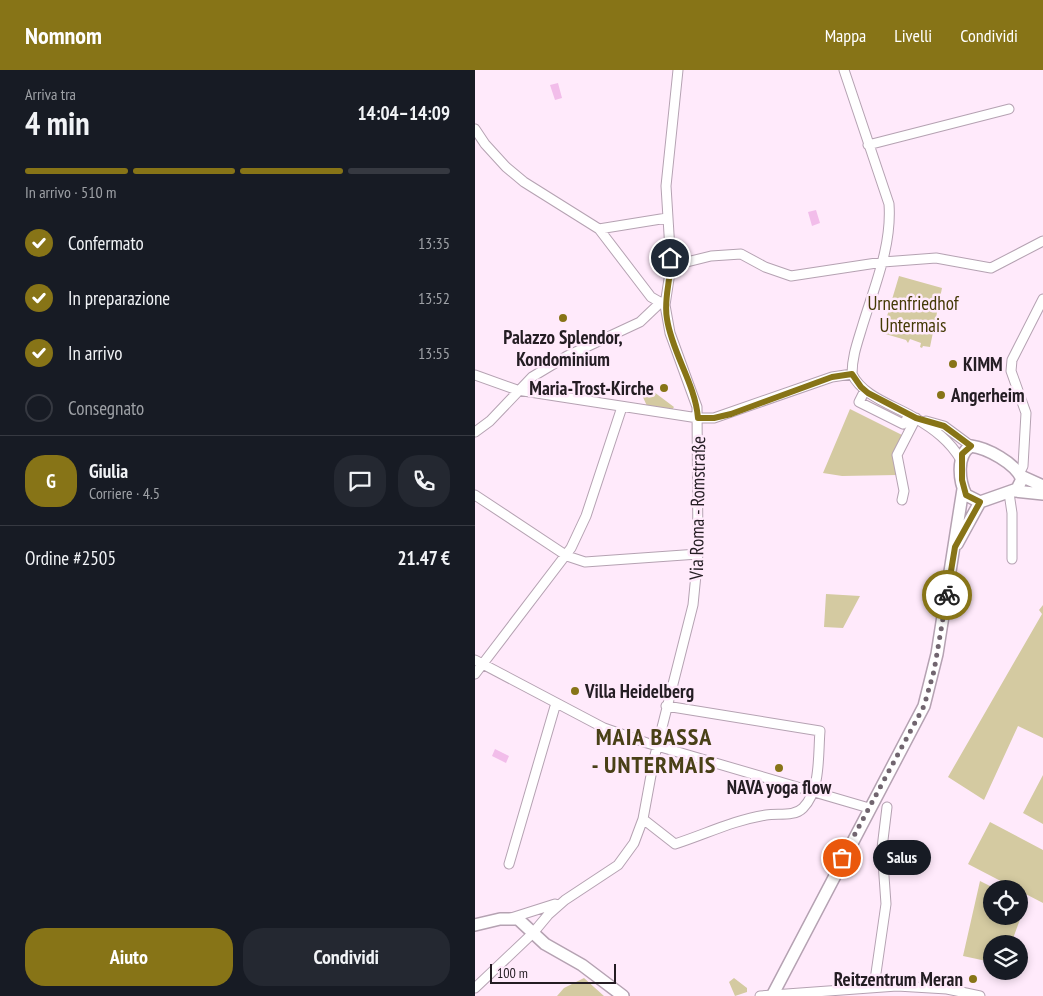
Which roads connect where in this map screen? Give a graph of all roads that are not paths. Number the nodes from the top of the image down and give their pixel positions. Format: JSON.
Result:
{"nodes":[{"id":1,"x":677,"y":70,"type":"edge"},
{"id":2,"x":844,"y":70,"type":"edge"},
{"id":3,"x":1009,"y":109,"type":"dead end"},
{"id":4,"x":475,"y":129,"type":"edge"},
{"id":5,"x":868,"y":145,"type":"junction"},
{"id":6,"x":667,"y":218,"type":"junction"},
{"id":7,"x":599,"y":229,"type":"junction"},
{"id":8,"x":1043,"y":241,"type":"edge"},
{"id":9,"x":883,"y":262,"type":"junction"},
{"id":10,"x":671,"y":266,"type":"junction"},
{"id":11,"x":1043,"y":299,"type":"edge"},
{"id":12,"x":663,"y":304,"type":"junction"},
{"id":13,"x":852,"y":374,"type":"junction"},
{"id":14,"x":475,"y":375,"type":"edge"},
{"id":15,"x":517,"y":390,"type":"junction"},
{"id":16,"x":622,"y":407,"type":"junction"},
{"id":17,"x":913,"y":417,"type":"junction"},
{"id":18,"x":698,"y":418,"type":"junction"},
{"id":19,"x":475,"y":432,"type":"edge"},
{"id":20,"x":971,"y":446,"type":"junction"},
{"id":21,"x":961,"y":460,"type":"junction"},
{"id":22,"x":1020,"y":475,"type":"junction"},
{"id":23,"x":1043,"y":486,"type":"edge"},
{"id":24,"x":963,"y":489,"type":"junction"},
{"id":25,"x":1012,"y":492,"type":"junction"},
{"id":26,"x":1043,"y":494,"type":"edge"},
{"id":27,"x":475,"y":495,"type":"edge"},
{"id":28,"x":902,"y":500,"type":"dead end"},
{"id":29,"x":980,"y":502,"type":"junction"},
{"id":30,"x":955,"y":547,"type":"junction"},
{"id":31,"x":698,"y":554,"type":"junction"},
{"id":32,"x":567,"y":556,"type":"junction"},
{"id":33,"x":1012,"y":559,"type":"dead end"},
{"id":34,"x":479,"y":662,"type":"edge"},
{"id":35,"x":475,"y":674,"type":"edge"},
{"id":36,"x":556,"y":703,"type":"junction"},
{"id":37,"x":666,"y":706,"type":"junction"},
{"id":38,"x":658,"y":741,"type":"junction"},
{"id":39,"x":813,"y":793,"type":"junction"},
{"id":40,"x":887,"y":807,"type":"dead end"},
{"id":41,"x":869,"y":808,"type":"junction"},
{"id":42,"x":643,"y":819,"type":"junction"},
{"id":43,"x":509,"y":864,"type":"dead end"},
{"id":44,"x":565,"y":900,"type":"junction"},
{"id":45,"x":509,"y":918,"type":"junction"},
{"id":46,"x":475,"y":924,"type":"edge"},
{"id":47,"x":533,"y":933,"type":"junction"},
{"id":48,"x":874,"y":986,"type":"junction"},
{"id":49,"x":475,"y":988,"type":"edge"},
{"id":50,"x":772,"y":995,"type":"edge"},
{"id":51,"x":623,"y":996,"type":"edge"},
{"id":52,"x":760,"y":996,"type":"edge"},
{"id":53,"x":980,"y":996,"type":"edge"}],
"edges":[{"from":1,"to":6,"type":"street","name":"Via Roma - Romstraße"},
{"from":2,"to":5,"type":"street"},
{"from":3,"to":5,"type":"street"},
{"from":4,"to":7,"type":"street"},
{"from":5,"to":9,"type":"street"},
{"from":6,"to":7,"type":"street"},
{"from":6,"to":10,"type":"street","name":"Via Roma - Romstraße"},
{"from":7,"to":12,"type":"street"},
{"from":8,"to":9,"type":"street"},
{"from":9,"to":10,"type":"street"},
{"from":9,"to":13,"type":"street"},
{"from":10,"to":12,"type":"street","name":"Via Roma - Romstraße"},
{"from":11,"to":22,"type":"street"},
{"from":12,"to":15,"type":"street"},
{"from":12,"to":18,"type":"street","name":"Via Roma - Romstraße"},
{"from":13,"to":17,"type":"street"},
{"from":13,"to":18,"type":"street"},
{"from":14,"to":15,"type":"street"},
{"from":15,"to":16,"type":"street"},
{"from":15,"to":19,"type":"street"},
{"from":16,"to":18,"type":"street"},
{"from":16,"to":32,"type":"street"},
{"from":17,"to":20,"type":"street"},
{"from":17,"to":21,"type":"street"},
{"from":17,"to":28,"type":"street"},
{"from":18,"to":31,"type":"street","name":"Via Roma - Romstraße"},
{"from":20,"to":21,"type":"main road"},
{"from":20,"to":22,"type":"main road"},
{"from":21,"to":24,"type":"main road"},
{"from":22,"to":23,"type":"main road"},
{"from":22,"to":25,"type":"main road"},
{"from":24,"to":29,"type":"main road"},
{"from":24,"to":30,"type":"main road"},
{"from":25,"to":26,"type":"main road"},
{"from":25,"to":29,"type":"main road"},
{"from":25,"to":33,"type":"street"},
{"from":27,"to":32,"type":"street"},
{"from":29,"to":30,"type":"main road"},
{"from":30,"to":41,"type":"main road"},
{"from":31,"to":32,"type":"street"},
{"from":31,"to":37,"type":"street","name":"Via Roma - Romstraße"},
{"from":32,"to":34,"type":"street"},
{"from":34,"to":35,"type":"street"},
{"from":34,"to":36,"type":"street"},
{"from":36,"to":38,"type":"street"},
{"from":36,"to":43,"type":"street"},
{"from":37,"to":38,"type":"street","name":"Via Roma - Romstraße"},
{"from":37,"to":39,"type":"street"},
{"from":38,"to":39,"type":"street"},
{"from":38,"to":42,"type":"street","name":"Via Roma - Romstraße"},
{"from":39,"to":41,"type":"street"},
{"from":39,"to":42,"type":"street"},
{"from":40,"to":48,"type":"street"},
{"from":41,"to":50,"type":"main road"},
{"from":42,"to":44,"type":"street"},
{"from":44,"to":45,"type":"street"},
{"from":44,"to":47,"type":"street"},
{"from":45,"to":46,"type":"main road"},
{"from":45,"to":47,"type":"main road"},
{"from":47,"to":49,"type":"street"},
{"from":47,"to":51,"type":"main road"},
{"from":48,"to":50,"type":"street"},
{"from":48,"to":53,"type":"street"},
{"from":50,"to":52,"type":"street"}]}
